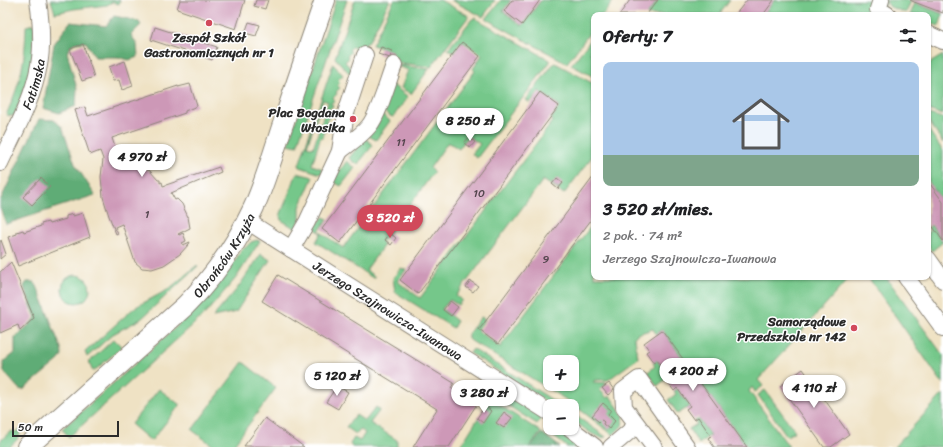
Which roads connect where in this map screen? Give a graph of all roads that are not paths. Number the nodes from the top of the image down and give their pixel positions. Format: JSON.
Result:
{"nodes":[{"id":1,"x":38,"y":0,"type":"edge"},
{"id":2,"x":324,"y":0,"type":"edge"},
{"id":3,"x":881,"y":0,"type":"edge"},
{"id":4,"x":883,"y":12,"type":"edge"},
{"id":5,"x":931,"y":35,"type":"edge"},
{"id":6,"x":943,"y":40,"type":"edge"},
{"id":7,"x":365,"y":55,"type":"dead end"},
{"id":8,"x":394,"y":65,"type":"dead end"},
{"id":9,"x":340,"y":151,"type":"junction"},
{"id":10,"x":0,"y":163,"type":"edge"},
{"id":11,"x":247,"y":221,"type":"junction"},
{"id":12,"x":291,"y":249,"type":"junction"},
{"id":13,"x":931,"y":263,"type":"edge"},
{"id":14,"x":908,"y":280,"type":"edge"},
{"id":15,"x":943,"y":280,"type":"edge"},
{"id":16,"x":943,"y":328,"type":"edge"},
{"id":17,"x":543,"y":409,"type":"edge"},
{"id":18,"x":637,"y":425,"type":"junction"},
{"id":19,"x":579,"y":435,"type":"edge"},
{"id":20,"x":27,"y":447,"type":"edge"},
{"id":21,"x":595,"y":447,"type":"edge"},
{"id":22,"x":611,"y":447,"type":"edge"},
{"id":23,"x":654,"y":447,"type":"edge"},
{"id":24,"x":687,"y":447,"type":"edge"}],
"edges":[{"from":1,"to":10,"type":"street","name":"Fatimska"},
{"from":2,"to":11,"type":"street","name":"Obrońców Krzyża"},
{"from":3,"to":4,"type":"street"},
{"from":5,"to":6,"type":"street"},
{"from":7,"to":9,"type":"street"},
{"from":8,"to":9,"type":"street"},
{"from":9,"to":12,"type":"street"},
{"from":11,"to":12,"type":"street","name":"Jerzego Szajnowicza-Iwanowa"},
{"from":11,"to":20,"type":"street","name":"Obrońców Krzyża"},
{"from":12,"to":17,"type":"street","name":"Jerzego Szajnowicza-Iwanowa"},
{"from":13,"to":15,"type":"street"},
{"from":14,"to":16,"type":"street"},
{"from":18,"to":22,"type":"street"},
{"from":18,"to":23,"type":"street"},
{"from":18,"to":24,"type":"street"},
{"from":19,"to":21,"type":"street"}]}
